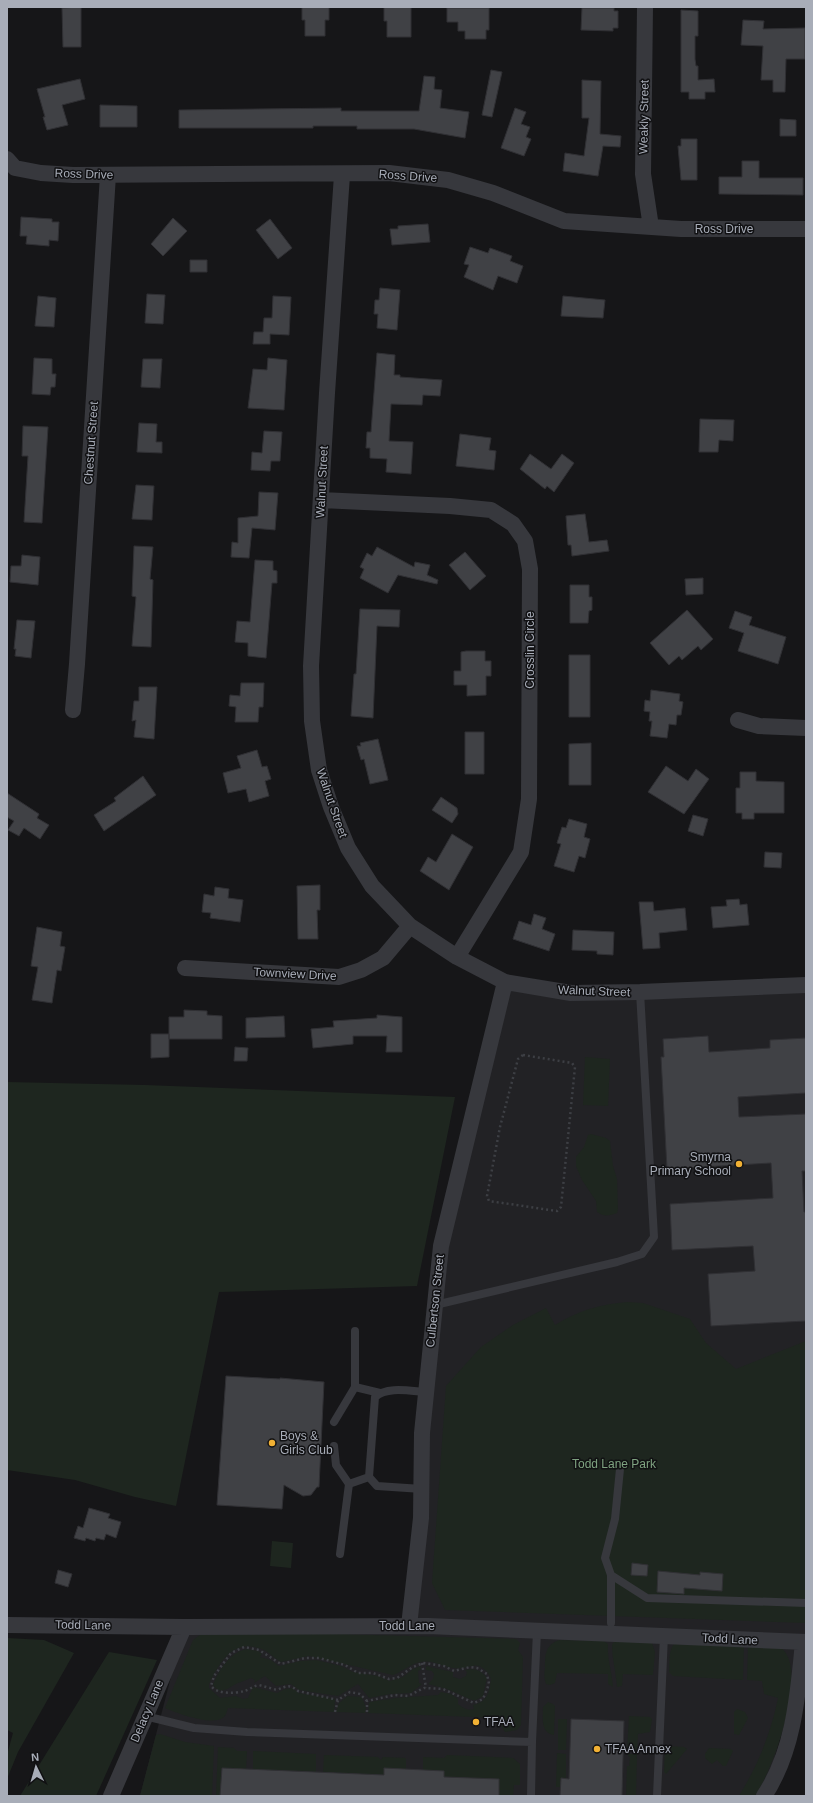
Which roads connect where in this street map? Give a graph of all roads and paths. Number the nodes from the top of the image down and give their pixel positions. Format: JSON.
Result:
{"nodes":[{"id":1,"x":645,"y":7,"type":"edge"},
{"id":2,"x":7,"y":159,"type":"edge"},
{"id":3,"x":108,"y":175,"type":"junction"},
{"id":4,"x":342,"y":175,"type":"junction"},
{"id":5,"x":651,"y":227,"type":"junction"},
{"id":6,"x":806,"y":229,"type":"edge"},
{"id":7,"x":321,"y":500,"type":"junction"},
{"id":8,"x":73,"y":710,"type":"dead end"},
{"id":9,"x":738,"y":720,"type":"dead end"},
{"id":10,"x":806,"y":728,"type":"edge"},
{"id":11,"x":410,"y":926,"type":"junction"},
{"id":12,"x":457,"y":957,"type":"junction"},
{"id":13,"x":185,"y":968,"type":"dead end"},
{"id":14,"x":505,"y":982,"type":"junction"},
{"id":15,"x":806,"y":985,"type":"edge"},
{"id":16,"x":640,"y":992,"type":"junction"},
{"id":17,"x":561,"y":1207,"type":"joint"},
{"id":18,"x":435,"y":1304,"type":"junction"},
{"id":19,"x":355,"y":1331,"type":"dead end"},
{"id":20,"x":356,"y":1387,"type":"junction"},
{"id":21,"x":426,"y":1392,"type":"junction"},
{"id":22,"x":377,"y":1395,"type":"junction"},
{"id":23,"x":334,"y":1422,"type":"dead end"},
{"id":24,"x":334,"y":1446,"type":"dead end"},
{"id":25,"x":620,"y":1469,"type":"dead end"},
{"id":26,"x":369,"y":1477,"type":"junction"},
{"id":27,"x":349,"y":1484,"type":"junction"},
{"id":28,"x":422,"y":1489,"type":"junction"},
{"id":29,"x":340,"y":1554,"type":"dead end"},
{"id":30,"x":612,"y":1575,"type":"junction"},
{"id":31,"x":806,"y":1603,"type":"edge"},
{"id":32,"x":611,"y":1623,"type":"dead end"},
{"id":33,"x":7,"y":1625,"type":"edge"},
{"id":34,"x":409,"y":1626,"type":"junction"},
{"id":35,"x":184,"y":1627,"type":"junction"},
{"id":36,"x":537,"y":1631,"type":"junction"},
{"id":37,"x":664,"y":1635,"type":"junction"},
{"id":38,"x":805,"y":1642,"type":"edge"},
{"id":39,"x":422,"y":1663,"type":"junction"},
{"id":40,"x":426,"y":1688,"type":"junction"},
{"id":41,"x":338,"y":1700,"type":"junction"},
{"id":42,"x":367,"y":1701,"type":"junction"},
{"id":43,"x":335,"y":1712,"type":"dead end"},
{"id":44,"x":367,"y":1713,"type":"dead end"},
{"id":45,"x":145,"y":1716,"type":"junction"},
{"id":46,"x":532,"y":1742,"type":"junction"},
{"id":47,"x":111,"y":1796,"type":"edge"},
{"id":48,"x":531,"y":1796,"type":"edge"},
{"id":49,"x":657,"y":1796,"type":"edge"},
{"id":50,"x":764,"y":1796,"type":"edge"}],
"edges":[{"from":1,"to":5,"type":"street","name":"Weakly Street"},
{"from":2,"to":3,"type":"street","name":"Ross Drive"},
{"from":3,"to":4,"type":"street","name":"Ross Drive"},
{"from":3,"to":8,"type":"street","name":"Chestnut Street"},
{"from":4,"to":5,"type":"street","name":"Ross Drive"},
{"from":4,"to":7,"type":"street","name":"Walnut Street"},
{"from":5,"to":6,"type":"street","name":"Ross Drive"},
{"from":7,"to":11,"type":"street","name":"Walnut Street"},
{"from":7,"to":12,"type":"street","name":"Crosslin Circle"},
{"from":9,"to":10,"type":"street"},
{"from":11,"to":12,"type":"street","name":"Walnut Street"},
{"from":11,"to":13,"type":"street","name":"Townview Drive"},
{"from":12,"to":14,"type":"street","name":"Walnut Street"},
{"from":14,"to":16,"type":"street","name":"Walnut Street"},
{"from":14,"to":18,"type":"street","name":"Culbertson Street"},
{"from":15,"to":16,"type":"street","name":"Walnut Street"},
{"from":16,"to":18,"type":"lane"},
{"from":17,"to":17,"type":"path"},
{"from":18,"to":21,"type":"street","name":"Culbertson Street"},
{"from":19,"to":20,"type":"lane"},
{"from":20,"to":22,"type":"lane"},
{"from":20,"to":23,"type":"lane"},
{"from":21,"to":22,"type":"lane"},
{"from":21,"to":28,"type":"street","name":"Culbertson Street"},
{"from":22,"to":26,"type":"lane"},
{"from":24,"to":27,"type":"lane"},
{"from":25,"to":30,"type":"lane"},
{"from":26,"to":27,"type":"lane"},
{"from":26,"to":28,"type":"lane"},
{"from":27,"to":29,"type":"lane"},
{"from":28,"to":34,"type":"street","name":"Culbertson Street"},
{"from":30,"to":31,"type":"lane"},
{"from":30,"to":32,"type":"lane"},
{"from":33,"to":35,"type":"street","name":"Todd Lane"},
{"from":34,"to":35,"type":"street","name":"Todd Lane"},
{"from":34,"to":36,"type":"street","name":"Todd Lane"},
{"from":35,"to":45,"type":"street","name":"Delacy Lane"},
{"from":36,"to":37,"type":"street","name":"Todd Lane"},
{"from":36,"to":46,"type":"lane"},
{"from":37,"to":38,"type":"street","name":"Todd Lane"},
{"from":37,"to":49,"type":"lane"},
{"from":38,"to":50,"type":"street"},
{"from":39,"to":40,"type":"path"},
{"from":39,"to":40,"type":"path"},
{"from":39,"to":41,"type":"path"},
{"from":40,"to":42,"type":"path"},
{"from":41,"to":42,"type":"path"},
{"from":41,"to":43,"type":"path"},
{"from":42,"to":44,"type":"path"},
{"from":45,"to":46,"type":"lane"},
{"from":45,"to":47,"type":"street","name":"Delacy Lane"},
{"from":46,"to":48,"type":"lane"}]}
